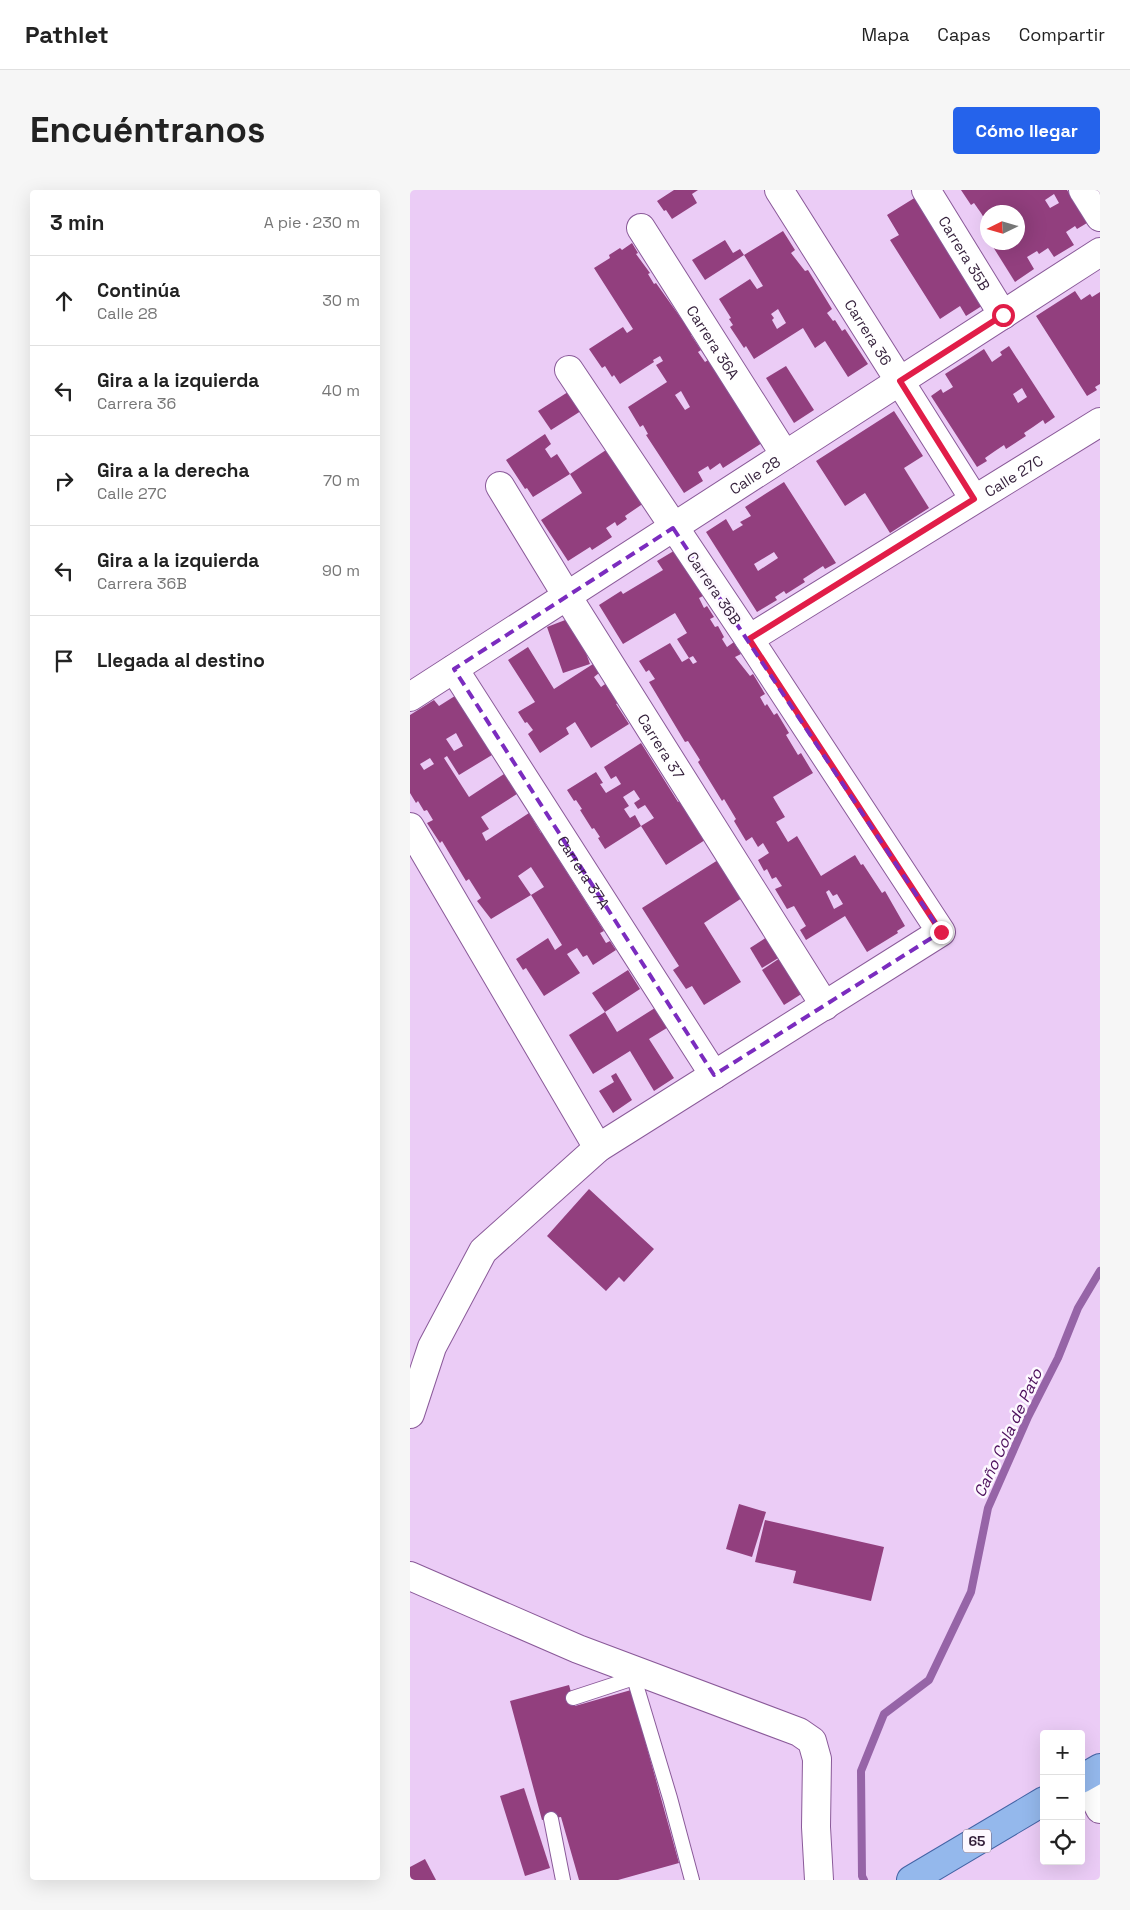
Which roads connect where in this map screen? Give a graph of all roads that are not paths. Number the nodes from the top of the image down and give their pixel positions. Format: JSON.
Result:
{"nodes":[{"id":1,"x":779,"y":190,"type":"edge"},
{"id":2,"x":926,"y":190,"type":"edge"},
{"id":3,"x":1083,"y":190,"type":"edge"},
{"id":4,"x":1100,"y":217,"type":"edge"},
{"id":5,"x":641,"y":228,"type":"dead end"},
{"id":6,"x":1100,"y":252,"type":"edge"},
{"id":7,"x":1003,"y":315,"type":"junction"},
{"id":8,"x":569,"y":370,"type":"dead end"},
{"id":9,"x":900,"y":381,"type":"junction"},
{"id":10,"x":1100,"y":422,"type":"edge"},
{"id":11,"x":786,"y":455,"type":"junction"},
{"id":12,"x":500,"y":486,"type":"dead end"},
{"id":13,"x":974,"y":499,"type":"junction"},
{"id":14,"x":673,"y":528,"type":"junction"},
{"id":15,"x":567,"y":596,"type":"junction"},
{"id":16,"x":749,"y":639,"type":"junction"},
{"id":17,"x":454,"y":669,"type":"junction"},
{"id":18,"x":410,"y":697,"type":"edge"},
{"id":19,"x":410,"y":827,"type":"edge"},
{"id":20,"x":825,"y":1006,"type":"junction"},
{"id":21,"x":714,"y":1076,"type":"junction"},
{"id":22,"x":598,"y":1148,"type":"junction"},
{"id":23,"x":410,"y":1414,"type":"edge"},
{"id":24,"x":410,"y":1576,"type":"edge"},
{"id":25,"x":573,"y":1698,"type":"dead end"},
{"id":26,"x":1088,"y":1775,"type":"edge"},
{"id":27,"x":1040,"y":1803,"type":"edge"},
{"id":28,"x":1100,"y":1809,"type":"edge"},
{"id":29,"x":551,"y":1819,"type":"dead end"},
{"id":30,"x":563,"y":1880,"type":"edge"},
{"id":31,"x":692,"y":1880,"type":"edge"},
{"id":32,"x":819,"y":1880,"type":"edge"},
{"id":33,"x":911,"y":1880,"type":"edge"}],
"edges":[{"from":1,"to":9,"type":"street","name":"Carrera 36"},
{"from":2,"to":7,"type":"street","name":"Carrera 35B"},
{"from":3,"to":4,"type":"street"},
{"from":5,"to":11,"type":"street","name":"Carrera 36A"},
{"from":6,"to":7,"type":"street","name":"Calle 28"},
{"from":7,"to":9,"type":"street","name":"Calle 28"},
{"from":8,"to":14,"type":"street","name":"Carrera 36B"},
{"from":9,"to":11,"type":"street","name":"Calle 28"},
{"from":9,"to":13,"type":"street","name":"Carrera 36"},
{"from":10,"to":13,"type":"street","name":"Calle 27C"},
{"from":11,"to":14,"type":"street","name":"Calle 28"},
{"from":12,"to":15,"type":"street","name":"Carrera 37"},
{"from":13,"to":16,"type":"street","name":"Calle 27C"},
{"from":14,"to":15,"type":"street","name":"Calle 28"},
{"from":14,"to":16,"type":"street","name":"Carrera 36B"},
{"from":15,"to":17,"type":"street","name":"Calle 28"},
{"from":15,"to":20,"type":"street","name":"Carrera 37"},
{"from":16,"to":20,"type":"street","name":"Carrera 36B"},
{"from":17,"to":18,"type":"street","name":"Calle 28"},
{"from":17,"to":21,"type":"street","name":"Carrera 37A"},
{"from":19,"to":22,"type":"street"},
{"from":20,"to":21,"type":"street"},
{"from":21,"to":22,"type":"street"},
{"from":22,"to":23,"type":"street"},
{"from":24,"to":32,"type":"street"},
{"from":25,"to":31,"type":"lane"},
{"from":26,"to":28,"type":"street"},
{"from":27,"to":33,"type":"main road","number":"65"},
{"from":29,"to":30,"type":"lane"}]}
